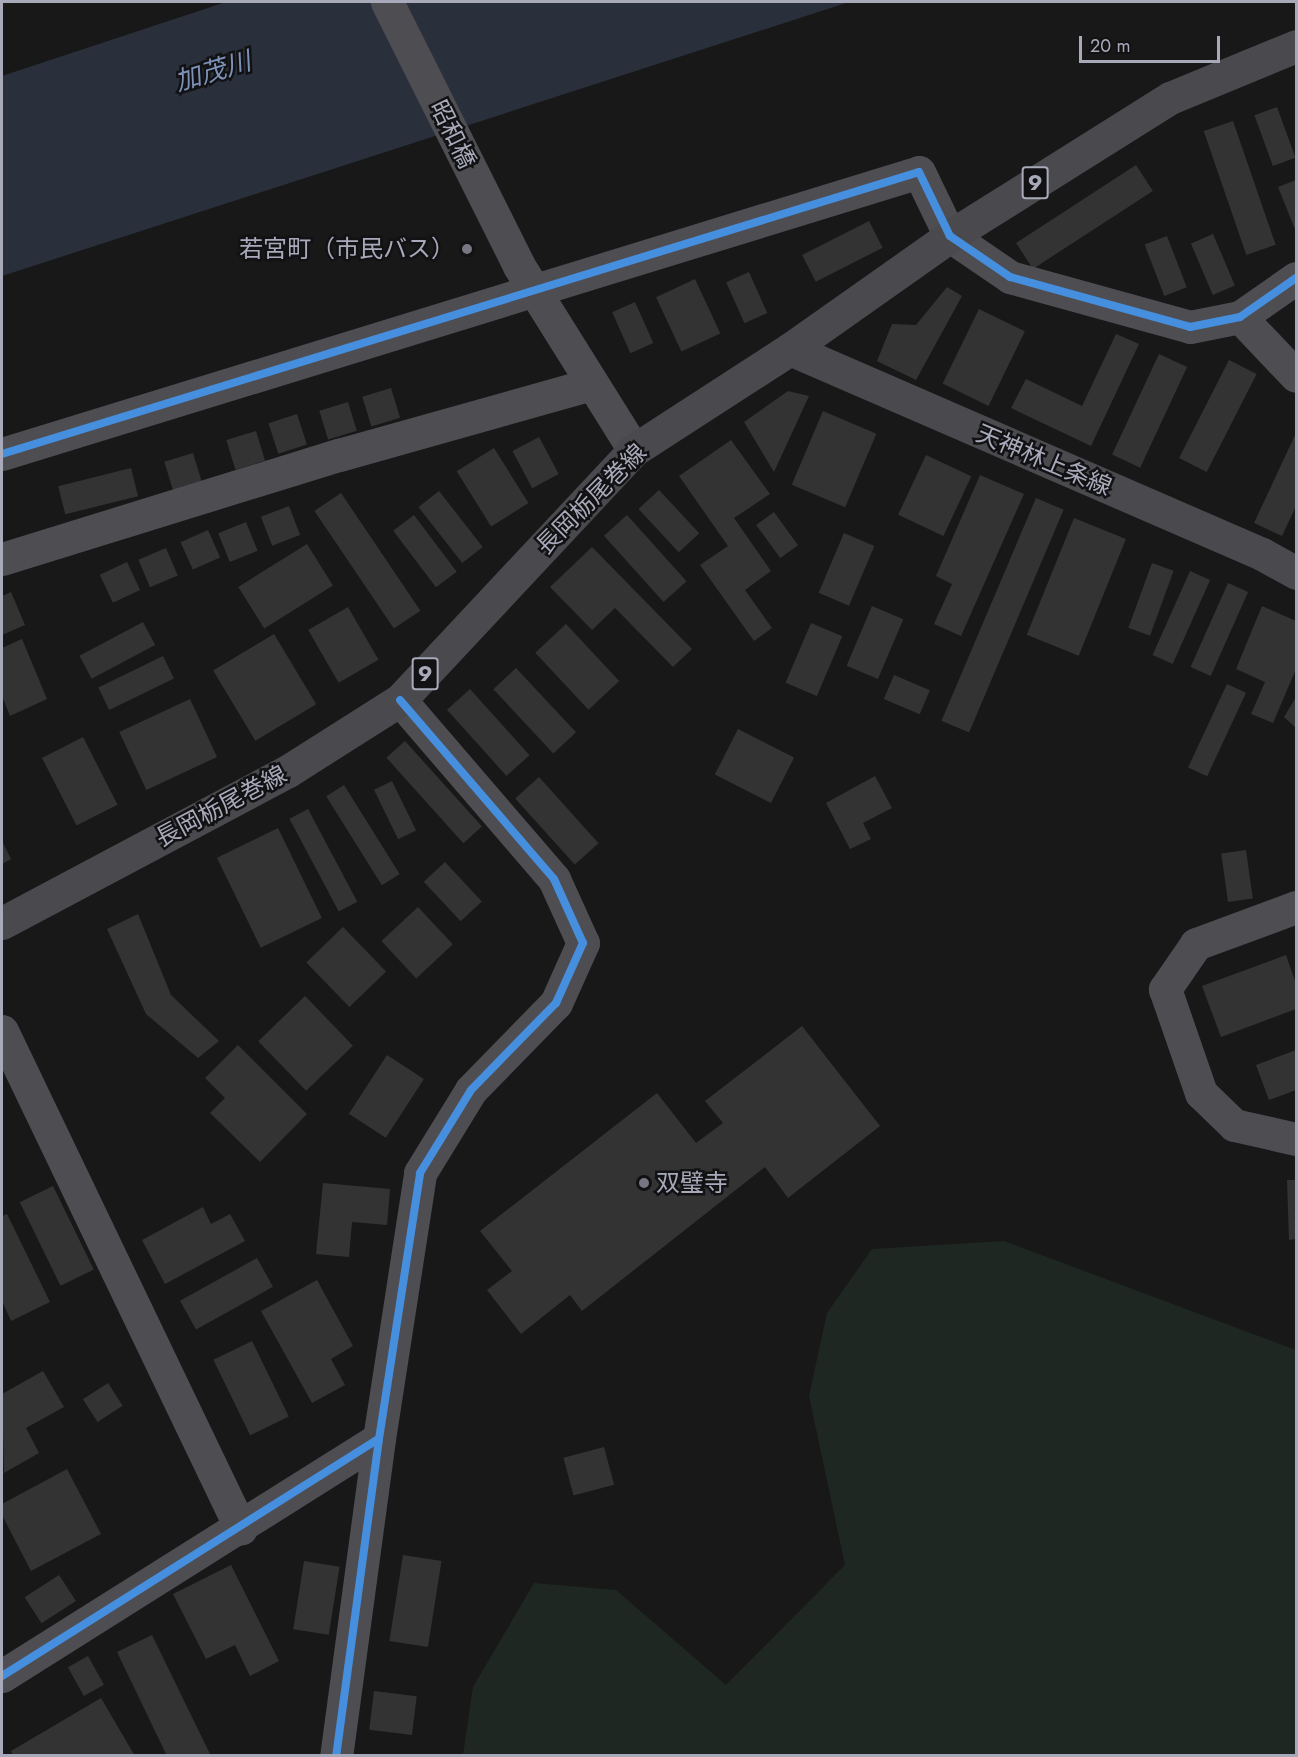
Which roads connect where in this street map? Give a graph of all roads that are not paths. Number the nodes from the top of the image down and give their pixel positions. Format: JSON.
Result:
{"nodes":[{"id":1,"x":387,"y":2,"type":"edge"},
{"id":2,"x":1296,"y":45,"type":"edge"},
{"id":3,"x":950,"y":236,"type":"junction"},
{"id":4,"x":1296,"y":278,"type":"edge"},
{"id":5,"x":526,"y":279,"type":"junction"},
{"id":6,"x":1240,"y":317,"type":"junction"},
{"id":7,"x":790,"y":349,"type":"junction"},
{"id":8,"x":1296,"y":376,"type":"edge"},
{"id":9,"x":591,"y":384,"type":"junction"},
{"id":10,"x":634,"y":450,"type":"junction"},
{"id":11,"x":2,"y":454,"type":"edge"},
{"id":12,"x":2,"y":560,"type":"edge"},
{"id":13,"x":1296,"y":573,"type":"edge"},
{"id":14,"x":400,"y":700,"type":"junction"},
{"id":15,"x":1296,"y":907,"type":"edge"},
{"id":16,"x":2,"y":922,"type":"edge"},
{"id":17,"x":2,"y":1031,"type":"edge"},
{"id":18,"x":1296,"y":1139,"type":"edge"},
{"id":19,"x":379,"y":1439,"type":"junction"},
{"id":20,"x":242,"y":1529,"type":"junction"},
{"id":21,"x":2,"y":1676,"type":"edge"},
{"id":22,"x":336,"y":1755,"type":"edge"}],
"edges":[{"from":1,"to":5,"type":"street","name":"昭和橋"},
{"from":2,"to":3,"type":"main road","name":"長岡栃尾巻線","number":"9"},
{"from":3,"to":5,"type":"street"},
{"from":3,"to":6,"type":"street"},
{"from":3,"to":7,"type":"main road","name":"長岡栃尾巻線","number":"9"},
{"from":4,"to":6,"type":"street"},
{"from":5,"to":9,"type":"street","name":"昭和橋"},
{"from":5,"to":11,"type":"street"},
{"from":6,"to":8,"type":"street"},
{"from":7,"to":10,"type":"main road","name":"長岡栃尾巻線","number":"9"},
{"from":7,"to":13,"type":"main road","name":"天神林上条線"},
{"from":9,"to":10,"type":"street","name":"昭和橋"},
{"from":9,"to":12,"type":"street"},
{"from":10,"to":14,"type":"main road","name":"長岡栃尾巻線","number":"9"},
{"from":14,"to":16,"type":"main road","name":"長岡栃尾巻線","number":"9"},
{"from":14,"to":19,"type":"street"},
{"from":15,"to":18,"type":"street"},
{"from":17,"to":20,"type":"street"},
{"from":19,"to":20,"type":"street"},
{"from":19,"to":22,"type":"street"},
{"from":20,"to":21,"type":"street"}]}
